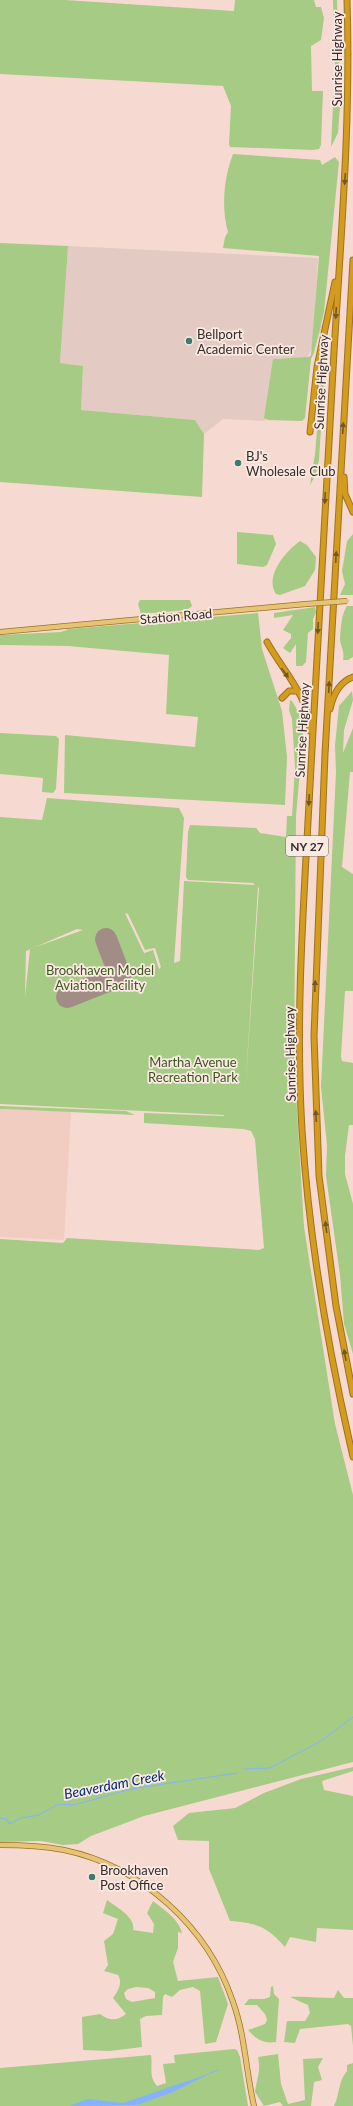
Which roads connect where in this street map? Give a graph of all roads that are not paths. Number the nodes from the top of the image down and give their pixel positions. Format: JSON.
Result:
{"nodes":[{"id":1,"x":347,"y":0,"type":"edge"},
{"id":2,"x":341,"y":232,"type":"junction"},
{"id":3,"x":353,"y":260,"type":"edge"},
{"id":4,"x":310,"y":432,"type":"dead end"},
{"id":5,"x":342,"y":446,"type":"junction"},
{"id":6,"x":353,"y":512,"type":"edge"},
{"id":7,"x":353,"y":600,"type":"edge"},
{"id":8,"x":0,"y":632,"type":"edge"},
{"id":9,"x":267,"y":642,"type":"dead end"},
{"id":10,"x":353,"y":677,"type":"edge"},
{"id":11,"x":298,"y":691,"type":"junction"},
{"id":12,"x":282,"y":698,"type":"dead end"},
{"id":13,"x":325,"y":754,"type":"junction"},
{"id":14,"x":311,"y":769,"type":"junction"},
{"id":15,"x":353,"y":1394,"type":"edge"},
{"id":16,"x":353,"y":1457,"type":"edge"},
{"id":17,"x":0,"y":1845,"type":"edge"},
{"id":18,"x":254,"y":2106,"type":"edge"}],
"edges":[{"from":1,"to":2,"type":"highway","name":"Sunrise Highway","number":"NY 27","one_way":true},
{"from":2,"to":4,"type":"highway"},
{"from":2,"to":14,"type":"highway","name":"Sunrise Highway","number":"NY 27","one_way":true},
{"from":5,"to":3,"type":"highway","name":"Sunrise Highway","number":"NY 27","one_way":true},
{"from":5,"to":6,"type":"highway"},
{"from":13,"to":5,"type":"highway","name":"Sunrise Highway","number":"NY 27","one_way":true},
{"from":7,"to":8,"type":"main road","name":"Station Road","bridge":true},
{"from":9,"to":11,"type":"highway","one_way":true},
{"from":10,"to":13,"type":"highway"},
{"from":11,"to":12,"type":"highway"},
{"from":11,"to":14,"type":"highway"},
{"from":15,"to":13,"type":"highway","name":"Sunrise Highway","number":"NY 27","one_way":true},
{"from":14,"to":16,"type":"highway","name":"Sunrise Highway","number":"NY 27","one_way":true},
{"from":17,"to":18,"type":"main road"}]}
